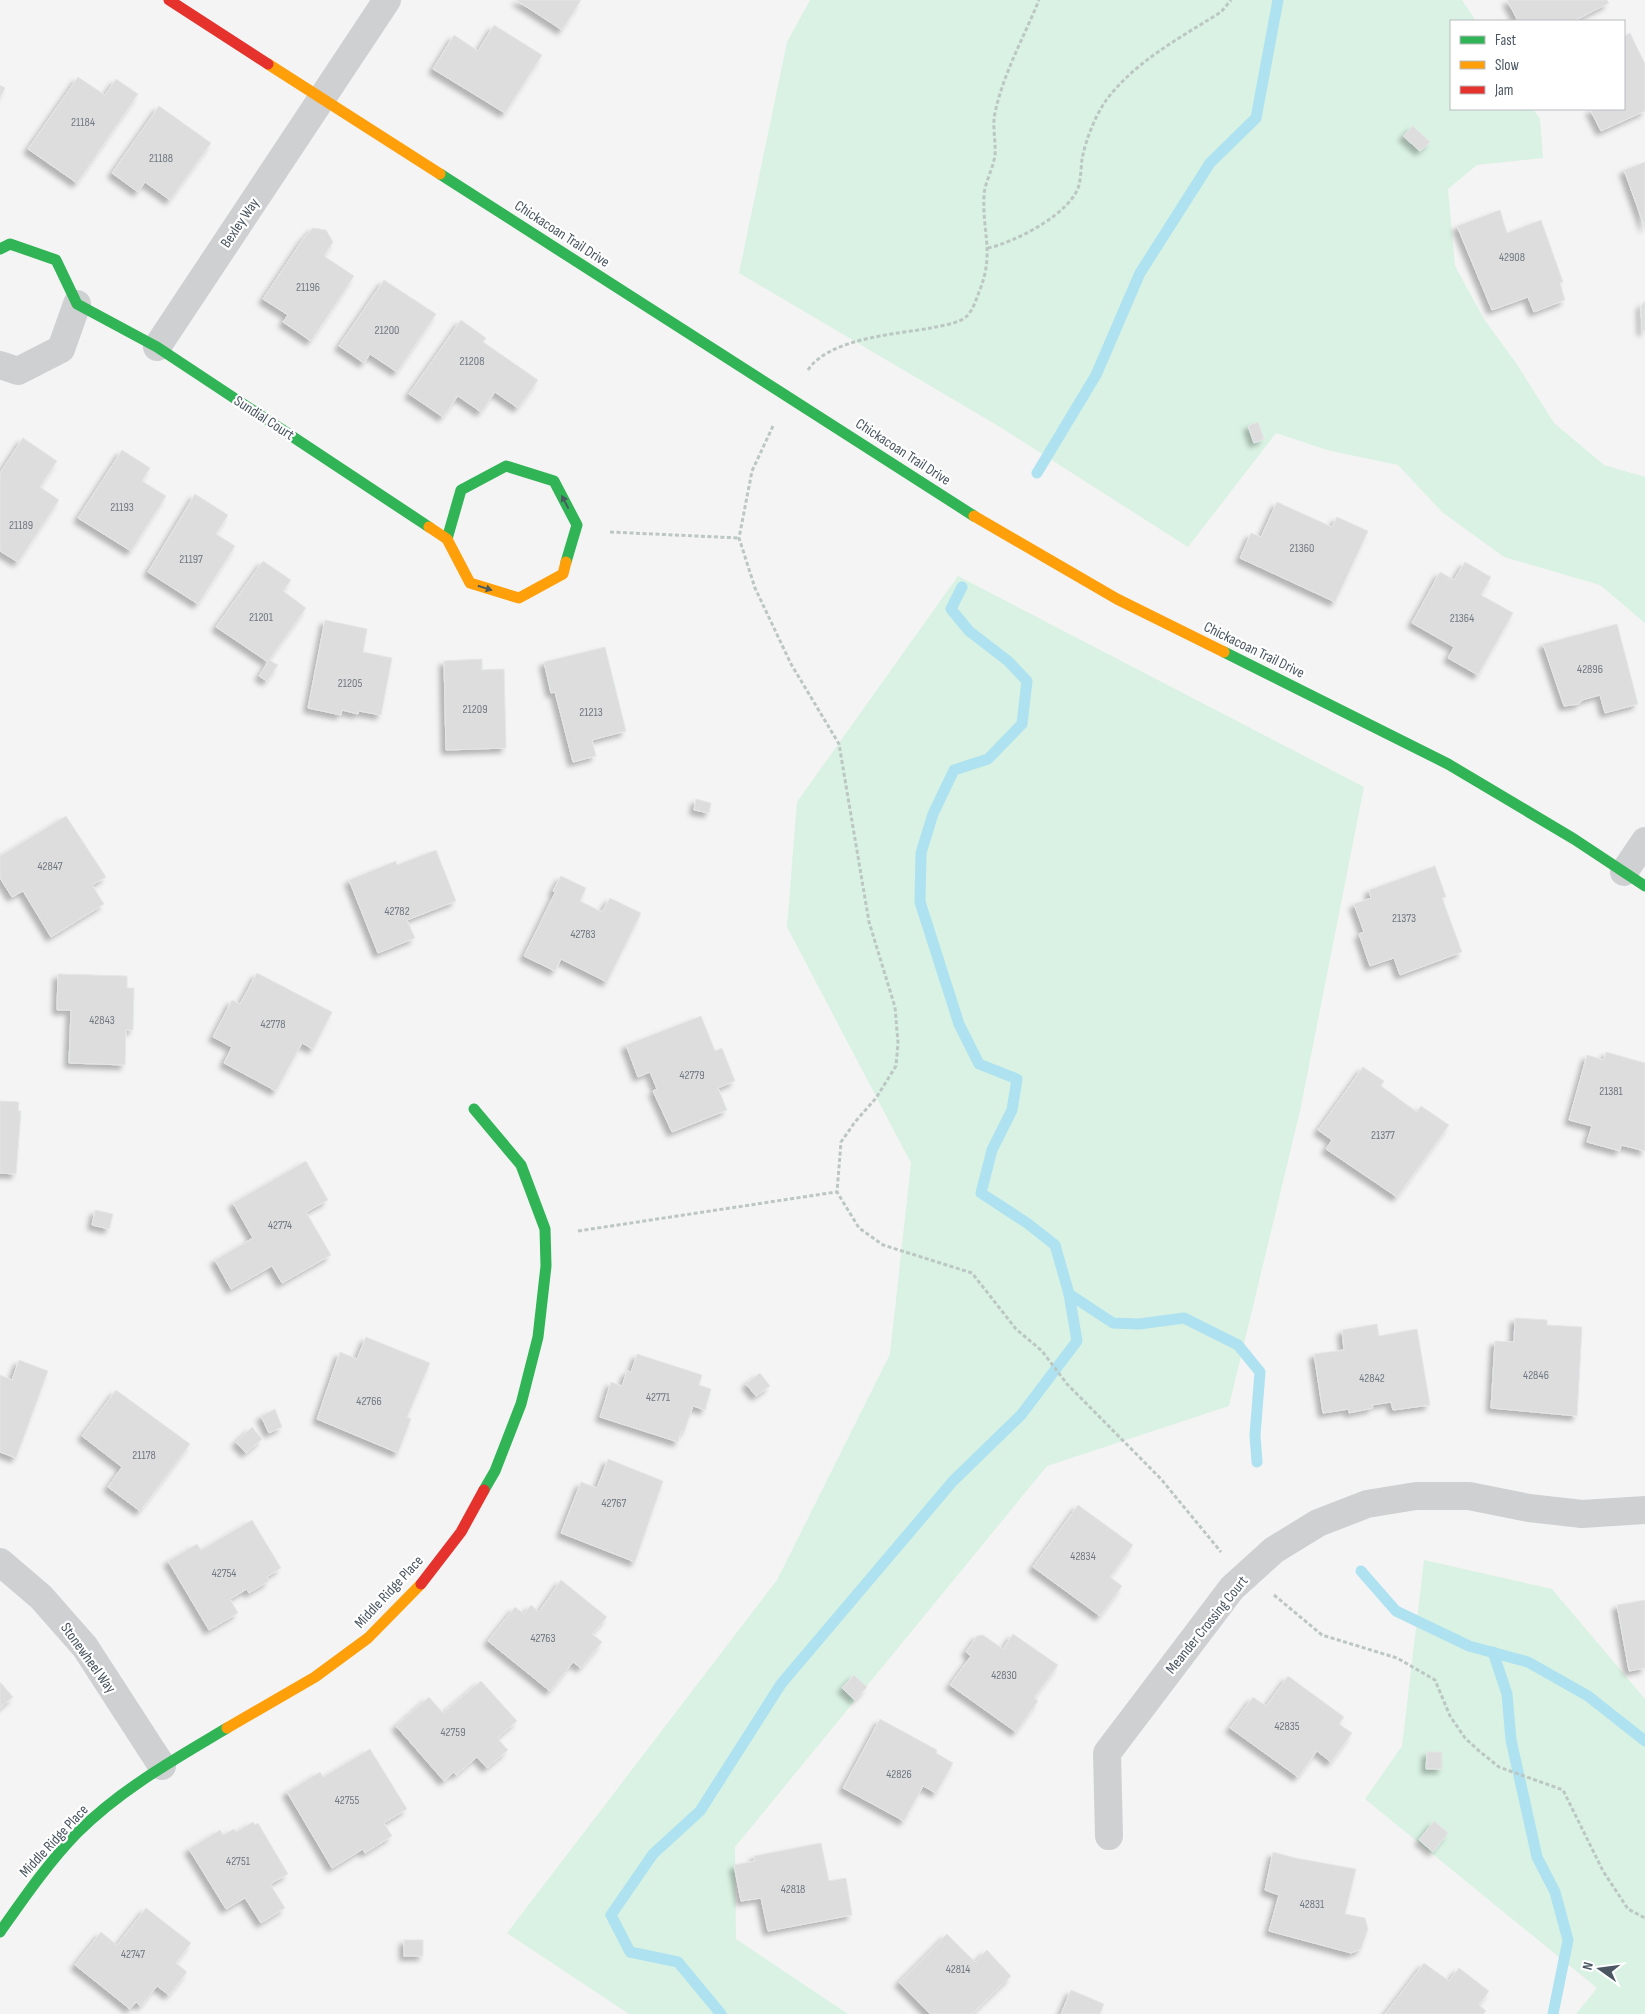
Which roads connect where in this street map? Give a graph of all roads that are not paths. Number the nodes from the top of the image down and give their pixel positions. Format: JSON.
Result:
{"nodes":[{"id":1,"x":170,"y":0,"type":"edge"},
{"id":2,"x":387,"y":0,"type":"edge"},
{"id":3,"x":322,"y":98,"type":"junction"},
{"id":4,"x":0,"y":249,"type":"edge"},
{"id":5,"x":77,"y":304,"type":"junction"},
{"id":6,"x":157,"y":347,"type":"junction"},
{"id":7,"x":0,"y":365,"type":"edge"},
{"id":8,"x":447,"y":538,"type":"junction"},
{"id":9,"x":1645,"y":841,"type":"edge"},
{"id":10,"x":1635,"y":879,"type":"edge"},
{"id":11,"x":474,"y":1110,"type":"dead end"},
{"id":12,"x":1645,"y":1510,"type":"edge"},
{"id":13,"x":0,"y":1562,"type":"edge"},
{"id":14,"x":162,"y":1766,"type":"junction"},
{"id":15,"x":1109,"y":1836,"type":"dead end"},
{"id":16,"x":0,"y":1932,"type":"edge"}],
"edges":[{"from":1,"to":3,"type":"street","name":"Chickacoan Trail Drive"},
{"from":2,"to":3,"type":"street","name":"Bexley Way"},
{"from":3,"to":6,"type":"street","name":"Bexley Way"},
{"from":3,"to":10,"type":"street","name":"Chickacoan Trail Drive"},
{"from":4,"to":5,"type":"street"},
{"from":5,"to":6,"type":"street","name":"Sundial Court"},
{"from":5,"to":7,"type":"street"},
{"from":6,"to":8,"type":"street","name":"Sundial Court"},
{"from":8,"to":8,"type":"street","name":"Sundial Court","one_way":true},
{"from":9,"to":10,"type":"street"},
{"from":11,"to":14,"type":"street","name":"Middle Ridge Place"},
{"from":12,"to":15,"type":"street","name":"Meander Crossing Court"},
{"from":13,"to":14,"type":"street","name":"Stonewheel Way"},
{"from":14,"to":16,"type":"street","name":"Middle Ridge Place"}]}
